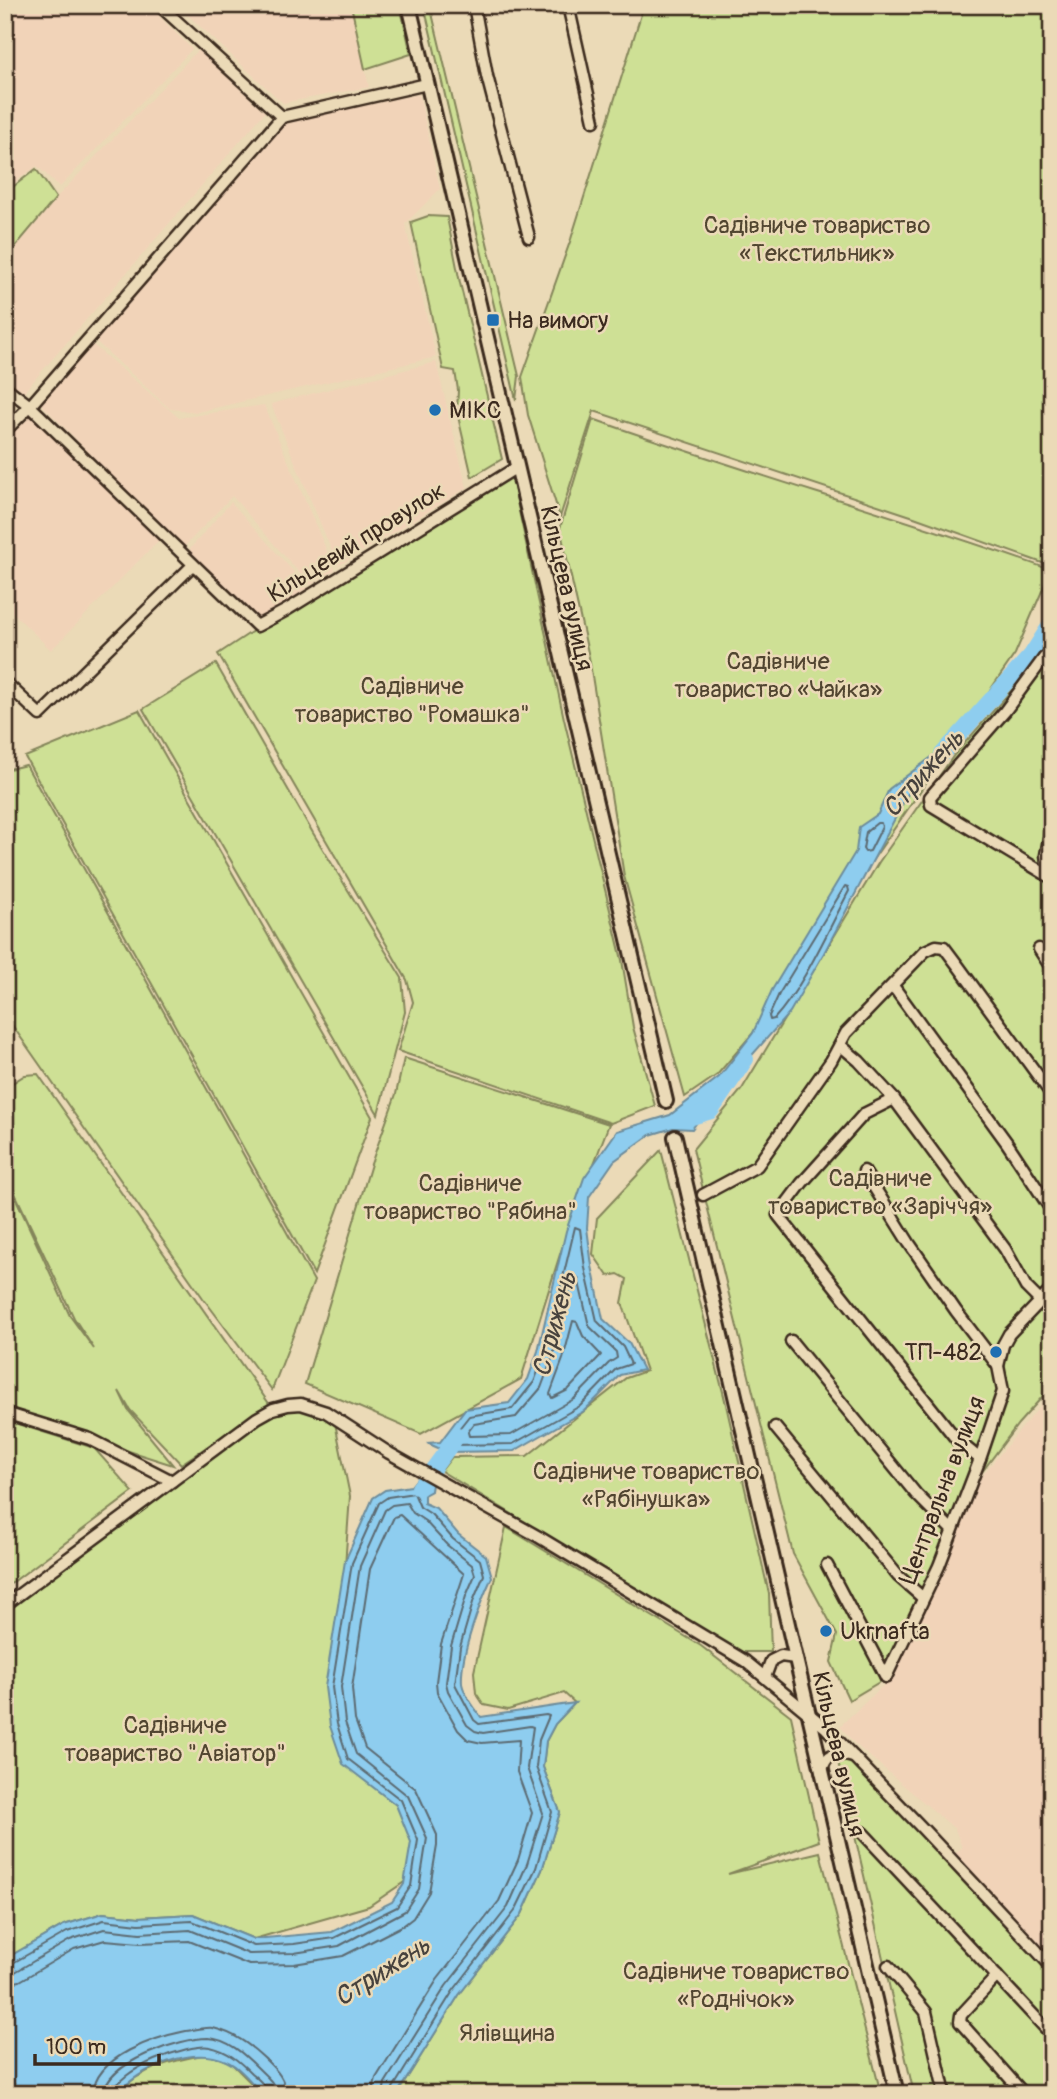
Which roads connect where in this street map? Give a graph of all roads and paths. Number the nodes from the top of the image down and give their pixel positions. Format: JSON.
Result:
{"nodes":[{"id":1,"x":159,"y":5,"type":"edge"},
{"id":2,"x":409,"y":5,"type":"edge"},
{"id":3,"x":474,"y":5,"type":"edge"},
{"id":4,"x":568,"y":5,"type":"edge"},
{"id":5,"x":427,"y":84,"type":"junction"},
{"id":6,"x":282,"y":117,"type":"junction"},
{"id":7,"x":594,"y":121,"type":"dead end"},
{"id":8,"x":529,"y":237,"type":"dead end"},
{"id":9,"x":5,"y":387,"type":"edge"},
{"id":10,"x":30,"y":407,"type":"junction"},
{"id":11,"x":5,"y":431,"type":"edge"},
{"id":12,"x":517,"y":467,"type":"junction"},
{"id":13,"x":193,"y":565,"type":"junction"},
{"id":14,"x":1052,"y":652,"type":"edge"},
{"id":15,"x":5,"y":682,"type":"edge"},
{"id":16,"x":1052,"y":822,"type":"edge"},
{"id":17,"x":1050,"y":877,"type":"edge"},
{"id":18,"x":1039,"y":949,"type":"dead end"},
{"id":19,"x":1052,"y":969,"type":"edge"},
{"id":20,"x":894,"y":986,"type":"junction"},
{"id":21,"x":840,"y":1045,"type":"junction"},
{"id":22,"x":1052,"y":1095,"type":"edge"},
{"id":23,"x":894,"y":1099,"type":"junction"},
{"id":24,"x":666,"y":1101,"type":"dead end"},
{"id":25,"x":675,"y":1137,"type":"dead end"},
{"id":26,"x":864,"y":1171,"type":"dead end"},
{"id":27,"x":703,"y":1195,"type":"dead end"},
{"id":28,"x":1052,"y":1211,"type":"edge"},
{"id":29,"x":1052,"y":1289,"type":"edge"},
{"id":30,"x":1040,"y":1301,"type":"junction"},
{"id":31,"x":791,"y":1341,"type":"dead end"},
{"id":32,"x":999,"y":1366,"type":"junction"},
{"id":33,"x":5,"y":1413,"type":"edge"},
{"id":34,"x":775,"y":1427,"type":"dead end"},
{"id":35,"x":980,"y":1459,"type":"junction"},
{"id":36,"x":172,"y":1481,"type":"junction"},
{"id":37,"x":952,"y":1530,"type":"junction"},
{"id":38,"x":827,"y":1565,"type":"dead end"},
{"id":39,"x":923,"y":1598,"type":"junction"},
{"id":40,"x":5,"y":1605,"type":"edge"},
{"id":41,"x":796,"y":1658,"type":"junction"},
{"id":42,"x":745,"y":1661,"type":"junction"},
{"id":43,"x":771,"y":1661,"type":"junction"},
{"id":44,"x":765,"y":1677,"type":"junction"},
{"id":45,"x":810,"y":1716,"type":"junction"},
{"id":46,"x":854,"y":1757,"type":"junction"},
{"id":47,"x":822,"y":1780,"type":"junction"},
{"id":48,"x":862,"y":1832,"type":"dead end"},
{"id":49,"x":888,"y":1966,"type":"dead end"},
{"id":50,"x":1052,"y":1967,"type":"edge"},
{"id":51,"x":996,"y":1976,"type":"junction"},
{"id":52,"x":1052,"y":2035,"type":"edge"},
{"id":53,"x":897,"y":2094,"type":"edge"},
{"id":54,"x":945,"y":2094,"type":"edge"},
{"id":55,"x":1024,"y":2094,"type":"edge"}],
"edges":[{"from":1,"to":6,"type":"street"},
{"from":2,"to":5,"type":"main road","name":"Кільцева вулиця"},
{"from":3,"to":8,"type":"street"},
{"from":4,"to":7,"type":"street"},
{"from":5,"to":6,"type":"street"},
{"from":5,"to":12,"type":"main road","name":"Кільцева вулиця"},
{"from":6,"to":10,"type":"street"},
{"from":9,"to":10,"type":"street","name":"Кільцевий провулок"},
{"from":10,"to":11,"type":"street"},
{"from":10,"to":13,"type":"street","name":"Кільцевий провулок"},
{"from":12,"to":13,"type":"street","name":"Кільцевий провулок"},
{"from":12,"to":24,"type":"main road","name":"Кільцева вулиця"},
{"from":13,"to":15,"type":"street"},
{"from":14,"to":17,"type":"street"},
{"from":16,"to":17,"type":"street"},
{"from":18,"to":19,"type":"street"},
{"from":20,"to":21,"type":"street"},
{"from":20,"to":22,"type":"street"},
{"from":20,"to":28,"type":"street"},
{"from":21,"to":23,"type":"street"},
{"from":21,"to":27,"type":"street"},
{"from":23,"to":30,"type":"street"},
{"from":23,"to":35,"type":"street"},
{"from":25,"to":41,"type":"main road","name":"Кільцева вулиця"},
{"from":26,"to":32,"type":"street"},
{"from":29,"to":30,"type":"street","name":"Центральна вулиця"},
{"from":30,"to":32,"type":"street","name":"Центральна вулиця"},
{"from":31,"to":37,"type":"street"},
{"from":32,"to":35,"type":"street","name":"Центральна вулиця"},
{"from":33,"to":36,"type":"street"},
{"from":34,"to":39,"type":"street"},
{"from":35,"to":37,"type":"street","name":"Центральна вулиця"},
{"from":36,"to":40,"type":"street"},
{"from":36,"to":42,"type":"street"},
{"from":37,"to":39,"type":"street","name":"Центральна вулиця"},
{"from":38,"to":39,"type":"street","name":"Центральна вулиця"},
{"from":41,"to":43,"type":"street"},
{"from":41,"to":45,"type":"main road","name":"Кільцева вулиця"},
{"from":42,"to":43,"type":"street"},
{"from":42,"to":44,"type":"street"},
{"from":43,"to":44,"type":"street"},
{"from":44,"to":45,"type":"street"},
{"from":45,"to":46,"type":"street"},
{"from":45,"to":47,"type":"main road","name":"Кільцева вулиця"},
{"from":46,"to":47,"type":"street"},
{"from":46,"to":50,"type":"street"},
{"from":47,"to":53,"type":"main road","name":"Кільцева вулиця"},
{"from":48,"to":51,"type":"street"},
{"from":49,"to":54,"type":"street"},
{"from":51,"to":52,"type":"street"},
{"from":51,"to":55,"type":"street"}]}
